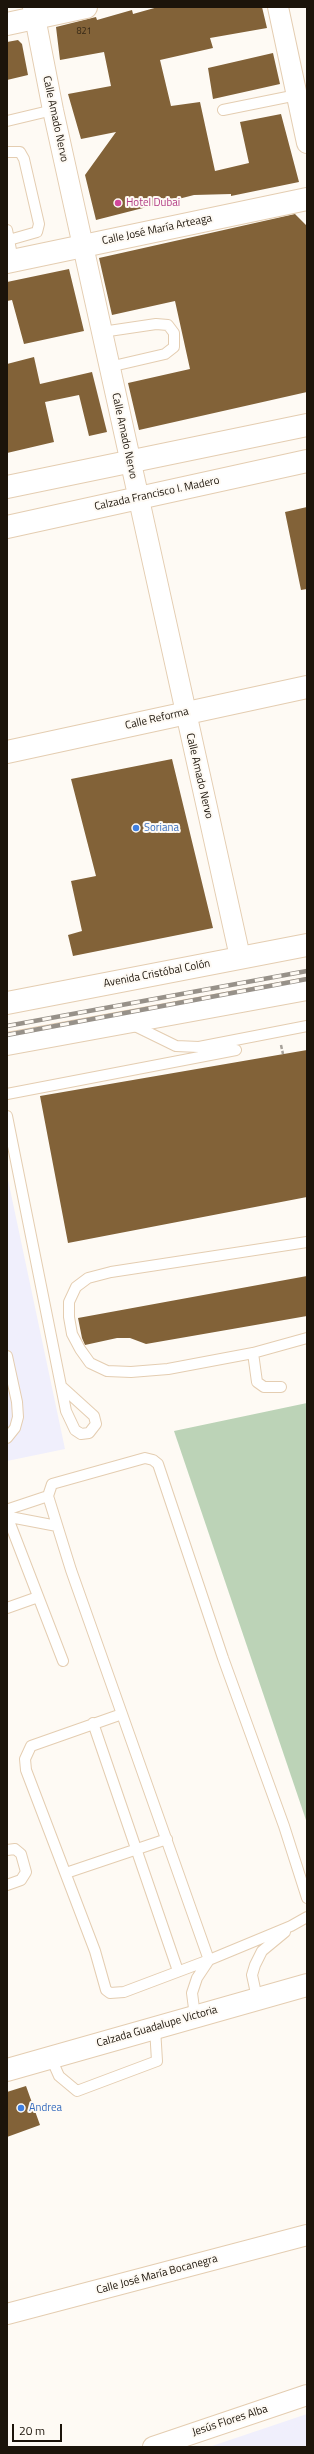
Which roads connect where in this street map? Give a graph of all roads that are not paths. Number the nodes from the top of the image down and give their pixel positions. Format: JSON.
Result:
{"nodes":[{"id":1,"x":86,"y":7,"type":"edge"},
{"id":2,"x":278,"y":7,"type":"edge"},
{"id":3,"x":34,"y":13,"type":"edge"},
{"id":4,"x":7,"y":24,"type":"edge"},
{"id":5,"x":297,"y":95,"type":"junction"},
{"id":6,"x":53,"y":110,"type":"junction"},
{"id":7,"x":223,"y":110,"type":"dead end"},
{"id":8,"x":7,"y":121,"type":"edge"},
{"id":9,"x":307,"y":143,"type":"edge"},
{"id":10,"x":7,"y":152,"type":"edge"},
{"id":11,"x":307,"y":199,"type":"edge"},
{"id":12,"x":83,"y":246,"type":"junction"},
{"id":13,"x":9,"y":248,"type":"edge"},
{"id":14,"x":102,"y":332,"type":"junction"},
{"id":15,"x":110,"y":367,"type":"junction"},
{"id":16,"x":307,"y":425,"type":"edge"},
{"id":17,"x":130,"y":461,"type":"junction"},
{"id":18,"x":307,"y":461,"type":"edge"},
{"id":19,"x":7,"y":486,"type":"edge"},
{"id":20,"x":138,"y":498,"type":"junction"},
{"id":21,"x":7,"y":527,"type":"edge"},
{"id":22,"x":307,"y":686,"type":"edge"},
{"id":23,"x":185,"y":712,"type":"junction"},
{"id":24,"x":7,"y":752,"type":"edge"},
{"id":25,"x":307,"y":945,"type":"edge"},
{"id":26,"x":240,"y":957,"type":"junction"},
{"id":27,"x":307,"y":988,"type":"edge"},
{"id":28,"x":7,"y":1003,"type":"edge"},
{"id":29,"x":128,"y":1022,"type":"junction"},
{"id":30,"x":307,"y":1026,"type":"edge"},
{"id":31,"x":7,"y":1044,"type":"edge"},
{"id":32,"x":236,"y":1050,"type":"dead end"},
{"id":33,"x":7,"y":1094,"type":"edge"},
{"id":34,"x":7,"y":1116,"type":"edge"},
{"id":35,"x":307,"y":1242,"type":"edge"},
{"id":36,"x":307,"y":1338,"type":"edge"},
{"id":37,"x":253,"y":1353,"type":"junction"},
{"id":38,"x":7,"y":1356,"type":"edge"},
{"id":39,"x":62,"y":1387,"type":"dead end"},
{"id":40,"x":281,"y":1387,"type":"dead end"},
{"id":41,"x":7,"y":1438,"type":"edge"},
{"id":42,"x":48,"y":1496,"type":"junction"},
{"id":43,"x":8,"y":1516,"type":"edge"},
{"id":44,"x":57,"y":1526,"type":"junction"},
{"id":45,"x":38,"y":1597,"type":"junction"},
{"id":46,"x":7,"y":1608,"type":"edge"},
{"id":47,"x":64,"y":1661,"type":"dead end"},
{"id":48,"x":122,"y":1714,"type":"junction"},
{"id":49,"x":93,"y":1724,"type":"junction"},
{"id":50,"x":166,"y":1839,"type":"junction"},
{"id":51,"x":136,"y":1849,"type":"junction"},
{"id":52,"x":7,"y":1850,"type":"edge"},
{"id":53,"x":66,"y":1873,"type":"junction"},
{"id":54,"x":7,"y":1885,"type":"edge"},
{"id":55,"x":307,"y":1898,"type":"edge"},
{"id":56,"x":307,"y":1917,"type":"edge"},
{"id":57,"x":291,"y":1926,"type":"junction"},
{"id":58,"x":209,"y":1960,"type":"junction"},
{"id":59,"x":178,"y":1971,"type":"junction"},
{"id":60,"x":307,"y":1984,"type":"edge"},
{"id":61,"x":257,"y":1998,"type":"junction"},
{"id":62,"x":195,"y":2016,"type":"junction"},
{"id":63,"x":155,"y":2028,"type":"junction"},
{"id":64,"x":51,"y":2058,"type":"junction"},
{"id":65,"x":7,"y":2070,"type":"edge"},
{"id":66,"x":307,"y":2235,"type":"edge"},
{"id":67,"x":7,"y":2314,"type":"edge"},
{"id":68,"x":307,"y":2396,"type":"edge"},
{"id":69,"x":153,"y":2447,"type":"edge"}],
"edges":[{"from":1,"to":3,"type":"main road"},
{"from":2,"to":5,"type":"street"},
{"from":3,"to":4,"type":"main road"},
{"from":3,"to":6,"type":"street","name":"Calle Amado Nervo"},
{"from":5,"to":7,"type":"lane"},
{"from":5,"to":9,"type":"street"},
{"from":6,"to":8,"type":"lane"},
{"from":6,"to":12,"type":"street","name":"Calle Amado Nervo"},
{"from":10,"to":13,"type":"lane"},
{"from":11,"to":12,"type":"main road","name":"Calle José María Arteaga"},
{"from":12,"to":13,"type":"main road","name":"Calle José María Arteaga"},
{"from":12,"to":14,"type":"street","name":"Calle Amado Nervo"},
{"from":14,"to":15,"type":"street","name":"Calle Amado Nervo"},
{"from":14,"to":15,"type":"lane"},
{"from":15,"to":17,"type":"street","name":"Calle Amado Nervo"},
{"from":16,"to":17,"type":"main road"},
{"from":17,"to":19,"type":"main road"},
{"from":17,"to":20,"type":"street","name":"Calle Amado Nervo"},
{"from":18,"to":20,"type":"main road","name":"Calzada Francisco I. Madero"},
{"from":20,"to":21,"type":"main road","name":"Calzada Francisco I. Madero"},
{"from":20,"to":23,"type":"street","name":"Calle Amado Nervo"},
{"from":22,"to":23,"type":"main road","name":"Calle Reforma"},
{"from":23,"to":24,"type":"main road","name":"Calle Reforma"},
{"from":23,"to":26,"type":"street","name":"Calle Amado Nervo"},
{"from":25,"to":26,"type":"main road","name":"Avenida Cristóbal Colón"},
{"from":26,"to":28,"type":"main road","name":"Avenida Cristóbal Colón"},
{"from":27,"to":29,"type":"main road"},
{"from":29,"to":30,"type":"lane"},
{"from":29,"to":31,"type":"main road"},
{"from":32,"to":33,"type":"lane"},
{"from":34,"to":39,"type":"lane"},
{"from":35,"to":37,"type":"lane"},
{"from":36,"to":37,"type":"lane"},
{"from":37,"to":40,"type":"lane"},
{"from":38,"to":41,"type":"lane"},
{"from":42,"to":43,"type":"lane"},
{"from":42,"to":44,"type":"lane"},
{"from":42,"to":55,"type":"lane"},
{"from":43,"to":44,"type":"lane"},
{"from":43,"to":45,"type":"lane"},
{"from":44,"to":48,"type":"lane"},
{"from":45,"to":46,"type":"lane"},
{"from":45,"to":47,"type":"lane"},
{"from":48,"to":49,"type":"lane"},
{"from":48,"to":50,"type":"lane"},
{"from":49,"to":51,"type":"lane"},
{"from":49,"to":53,"type":"lane"},
{"from":50,"to":51,"type":"lane"},
{"from":50,"to":58,"type":"lane"},
{"from":51,"to":53,"type":"lane"},
{"from":51,"to":59,"type":"lane"},
{"from":52,"to":54,"type":"lane"},
{"from":53,"to":59,"type":"lane"},
{"from":56,"to":57,"type":"lane"},
{"from":57,"to":58,"type":"lane"},
{"from":57,"to":61,"type":"lane"},
{"from":58,"to":59,"type":"lane"},
{"from":58,"to":62,"type":"lane"},
{"from":60,"to":61,"type":"main road","name":"Calzada Guadalupe Victoria"},
{"from":61,"to":62,"type":"main road","name":"Calzada Guadalupe Victoria"},
{"from":62,"to":63,"type":"main road","name":"Calzada Guadalupe Victoria"},
{"from":63,"to":64,"type":"main road","name":"Calzada Guadalupe Victoria"},
{"from":63,"to":64,"type":"lane"},
{"from":64,"to":65,"type":"main road","name":"Calzada Guadalupe Victoria"},
{"from":66,"to":67,"type":"street","name":"Calle José María Bocanegra"},
{"from":68,"to":69,"type":"street","name":"Jesús Flores Alba"}]}
